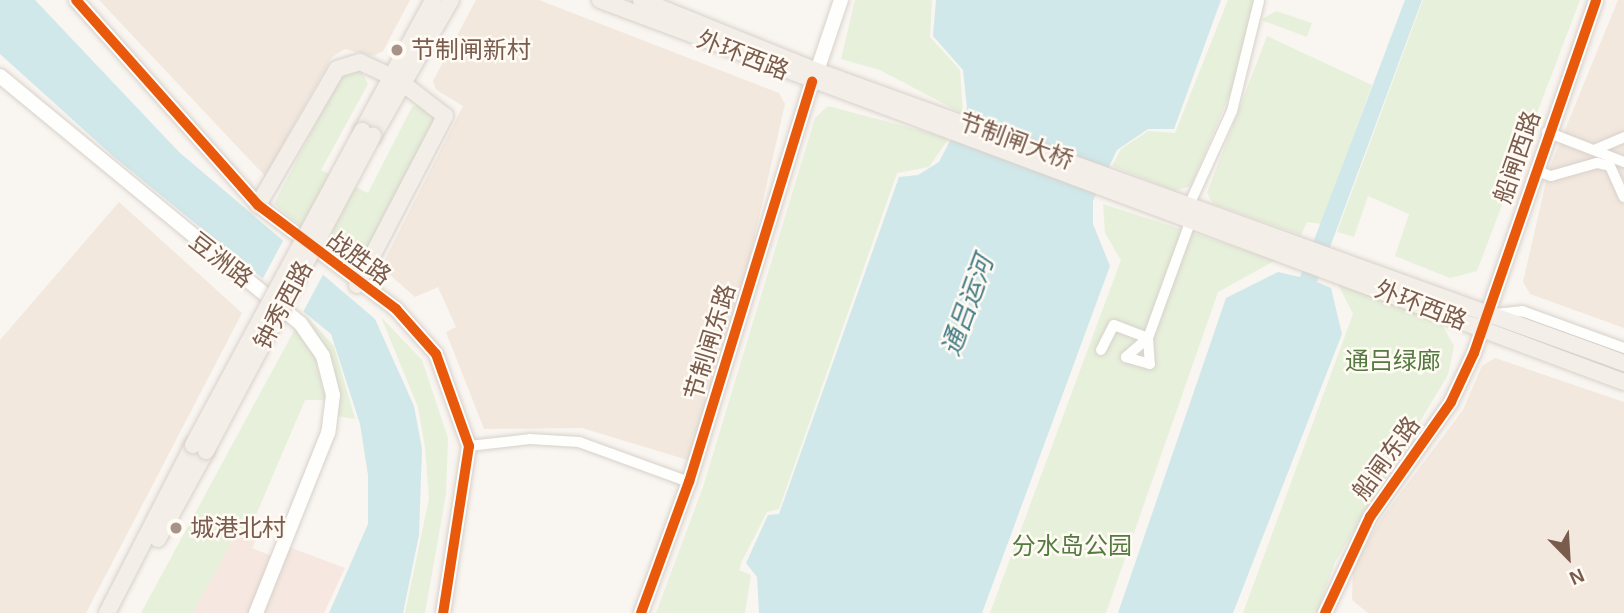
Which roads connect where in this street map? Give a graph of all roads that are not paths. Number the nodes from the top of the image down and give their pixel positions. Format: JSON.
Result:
{"nodes":[{"id":1,"x":76,"y":0,"type":"edge"},
{"id":2,"x":433,"y":0,"type":"edge"},
{"id":3,"x":451,"y":0,"type":"edge"},
{"id":4,"x":600,"y":0,"type":"edge"},
{"id":5,"x":641,"y":0,"type":"edge"},
{"id":6,"x":841,"y":0,"type":"edge"},
{"id":7,"x":1596,"y":0,"type":"edge"},
{"id":8,"x":1259,"y":1,"type":"edge"},
{"id":9,"x":0,"y":76,"type":"edge"},
{"id":10,"x":815,"y":76,"type":"junction"},
{"id":11,"x":398,"y":81,"type":"junction"},
{"id":12,"x":889,"y":102,"type":"joint"},
{"id":13,"x":1547,"y":132,"type":"junction"},
{"id":14,"x":1624,"y":136,"type":"edge"},
{"id":15,"x":1594,"y":150,"type":"junction"},
{"id":16,"x":1624,"y":162,"type":"edge"},
{"id":17,"x":1535,"y":170,"type":"junction"},
{"id":18,"x":1624,"y":197,"type":"edge"},
{"id":19,"x":258,"y":205,"type":"junction"},
{"id":20,"x":1188,"y":210,"type":"junction"},
{"id":21,"x":1338,"y":266,"type":"junction"},
{"id":22,"x":357,"y":285,"type":"junction"},
{"id":23,"x":1490,"y":313,"type":"junction"},
{"id":24,"x":1482,"y":328,"type":"junction"},
{"id":25,"x":1624,"y":348,"type":"edge"},
{"id":26,"x":1101,"y":351,"type":"dead end"},
{"id":27,"x":1624,"y":363,"type":"edge"},
{"id":28,"x":1624,"y":382,"type":"edge"},
{"id":29,"x":469,"y":446,"type":"junction"},
{"id":30,"x":200,"y":448,"type":"junction"},
{"id":31,"x":689,"y":482,"type":"junction"},
{"id":32,"x":1328,"y":612,"type":"edge"},
{"id":33,"x":107,"y":613,"type":"edge"},
{"id":34,"x":120,"y":613,"type":"edge"},
{"id":35,"x":256,"y":613,"type":"edge"},
{"id":36,"x":443,"y":613,"type":"edge"},
{"id":37,"x":641,"y":613,"type":"edge"}],
"edges":[{"from":1,"to":19,"type":"street","name":"战胜路"},
{"from":2,"to":11,"type":"main road","name":"钟秀西路"},
{"from":3,"to":11,"type":"main road","name":"钟秀西路"},
{"from":4,"to":10,"type":"main road","name":"外环西路"},
{"from":5,"to":10,"type":"main road","name":"外环西路"},
{"from":6,"to":10,"type":"street","name":"节制闸东路"},
{"from":7,"to":13,"type":"street","name":"船闸西路"},
{"from":8,"to":20,"type":"street"},
{"from":9,"to":35,"type":"street","name":"豆洲路"},
{"from":10,"to":12,"type":"main road","name":"外环西路"},
{"from":10,"to":31,"type":"street","name":"节制闸东路"},
{"from":11,"to":19,"type":"main road"},
{"from":11,"to":22,"type":"main road"},
{"from":11,"to":30,"type":"main road","name":"钟秀西路","bridge":true},
{"from":12,"to":20,"type":"main road","name":"节制闸大桥"},
{"from":13,"to":15,"type":"street"},
{"from":13,"to":17,"type":"street","name":"船闸西路"},
{"from":14,"to":15,"type":"street"},
{"from":15,"to":16,"type":"street"},
{"from":17,"to":18,"type":"street"},
{"from":17,"to":23,"type":"street","name":"船闸西路"},
{"from":19,"to":22,"type":"street","name":"战胜路"},
{"from":20,"to":21,"type":"main road"},
{"from":20,"to":26,"type":"street"},
{"from":21,"to":23,"type":"main road","name":"外环西路"},
{"from":21,"to":24,"type":"main road","name":"外环西路"},
{"from":22,"to":29,"type":"street","name":"战胜路"},
{"from":23,"to":24,"type":"street","name":"船闸西路"},
{"from":23,"to":25,"type":"street"},
{"from":23,"to":27,"type":"main road","name":"外环西路"},
{"from":24,"to":28,"type":"main road","name":"外环西路"},
{"from":24,"to":32,"type":"street","name":"船闸东路"},
{"from":29,"to":31,"type":"street"},
{"from":29,"to":36,"type":"street","name":"战胜路"},
{"from":30,"to":33,"type":"main road","name":"钟秀西路"},
{"from":30,"to":34,"type":"main road","name":"钟秀西路"},
{"from":31,"to":37,"type":"street","name":"节制闸东路"}]}
